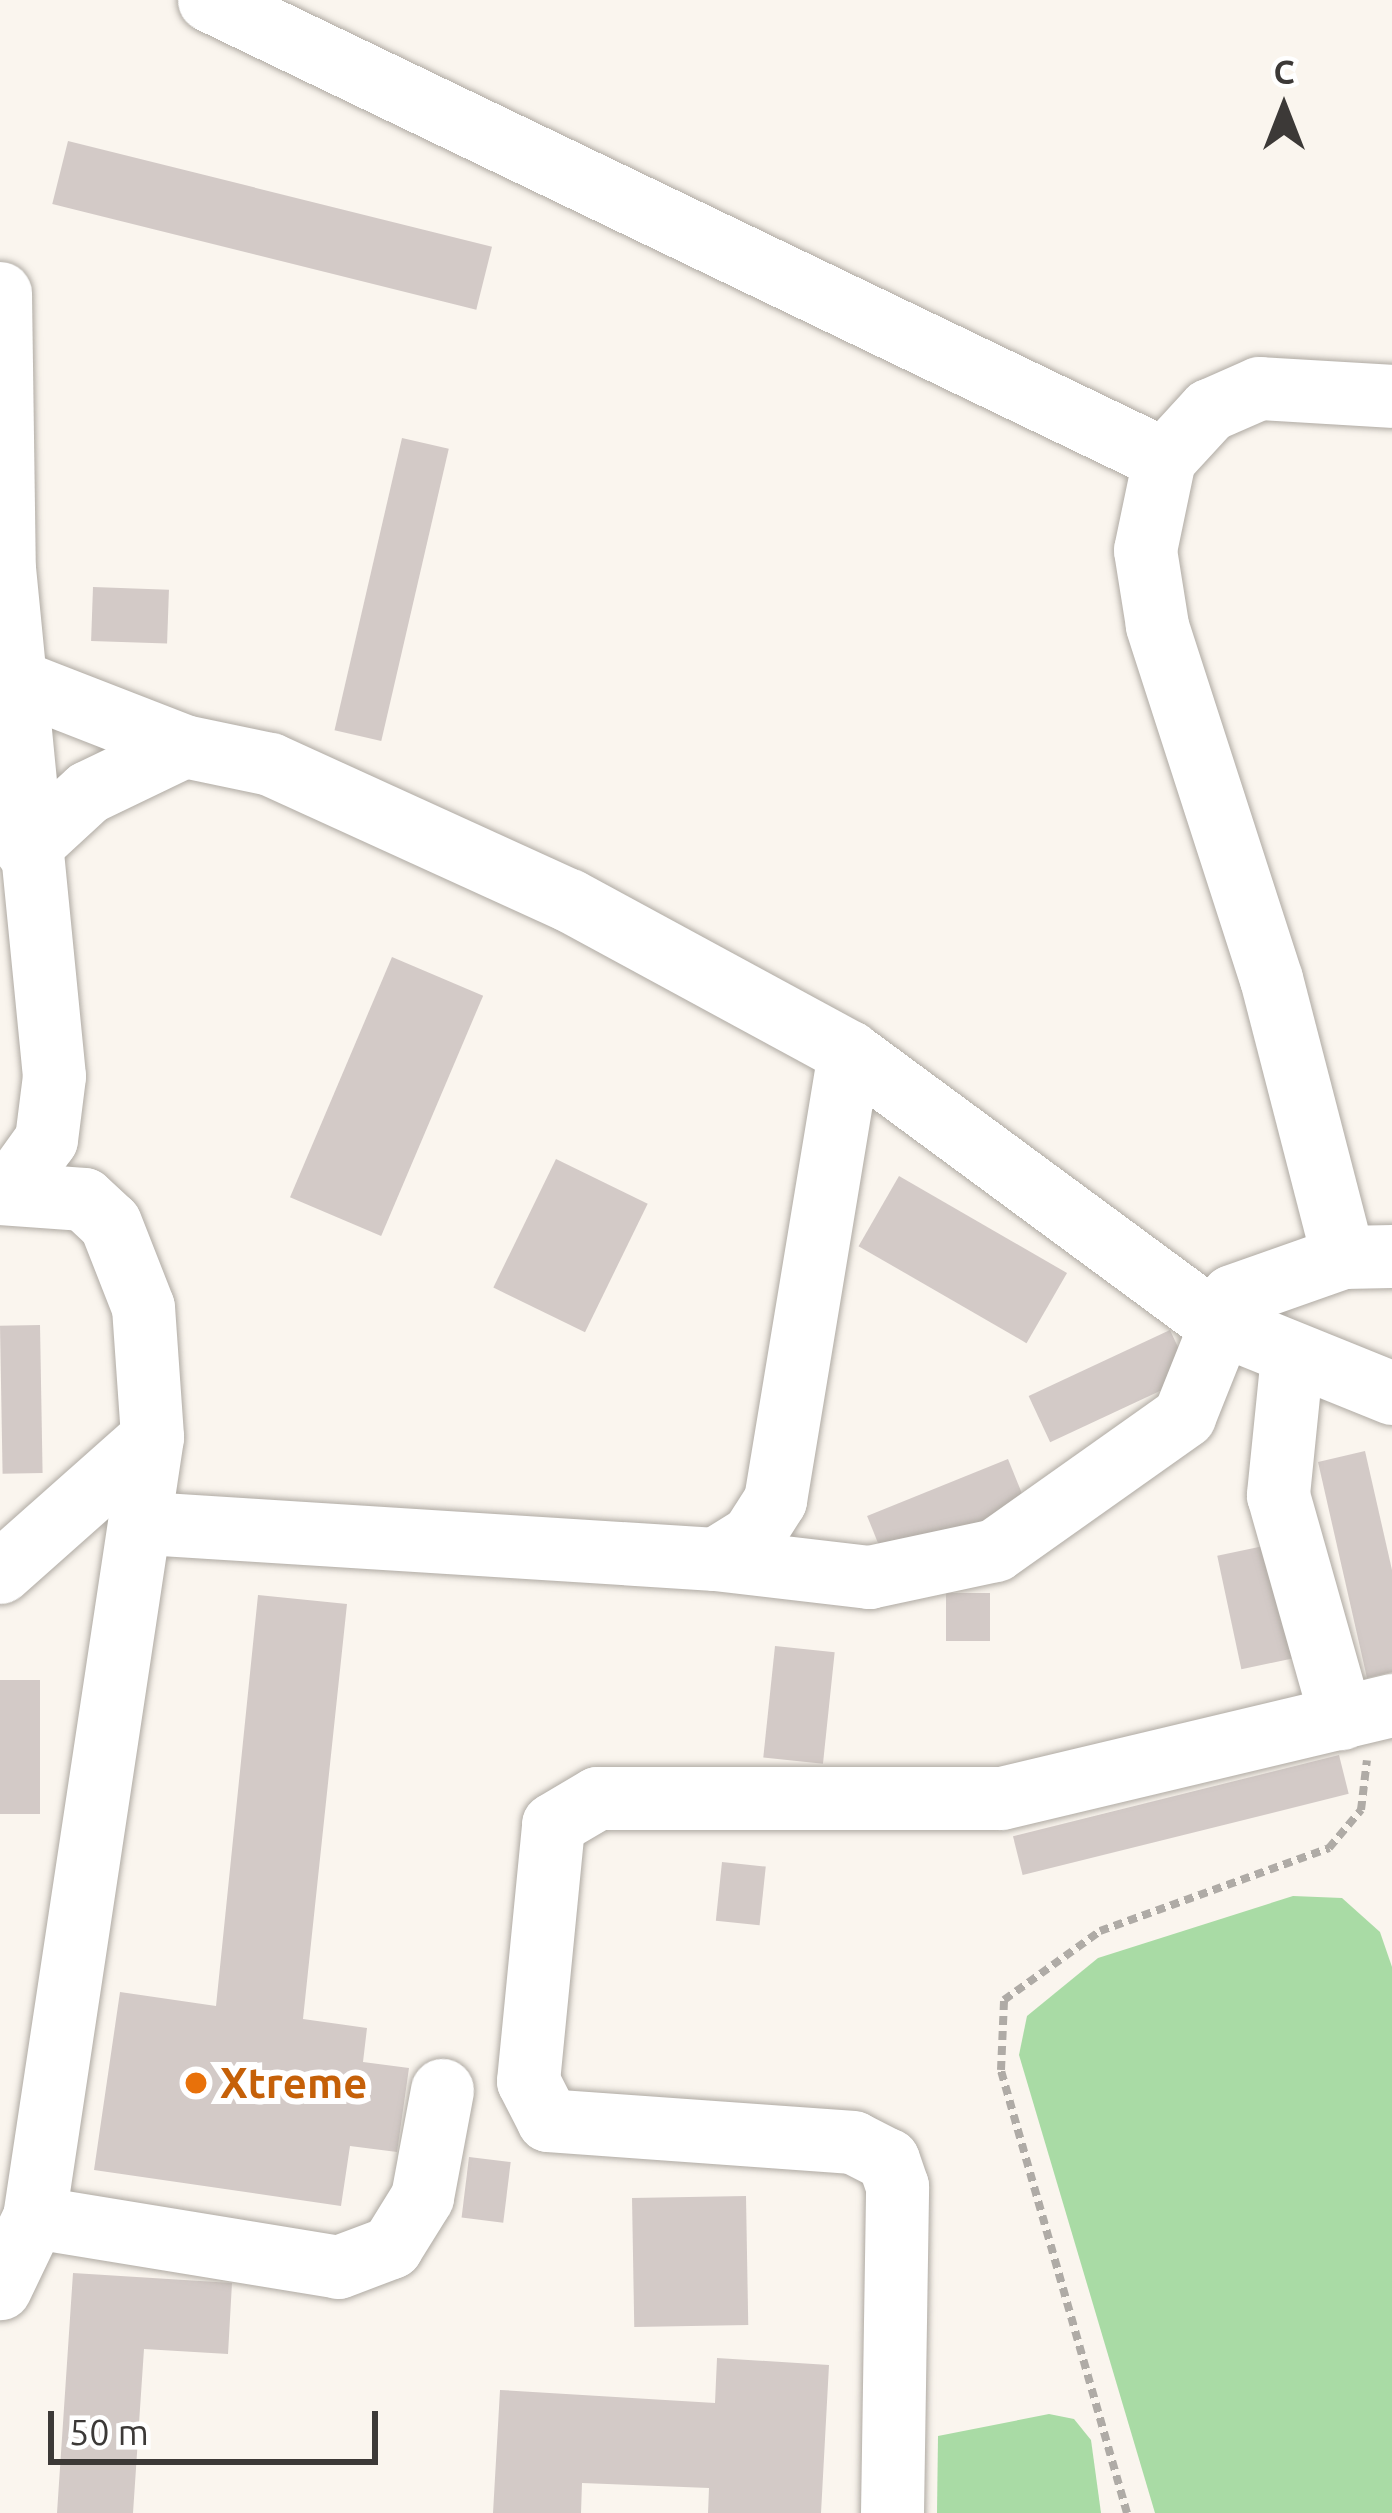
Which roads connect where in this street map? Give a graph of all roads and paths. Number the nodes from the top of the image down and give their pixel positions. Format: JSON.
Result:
{"nodes":[{"id":1,"x":209,"y":0,"type":"edge"},
{"id":2,"x":0,"y":293,"type":"edge"},
{"id":3,"x":1392,"y":396,"type":"edge"},
{"id":4,"x":1164,"y":459,"type":"junction"},
{"id":5,"x":2,"y":568,"type":"edge"},
{"id":6,"x":12,"y":679,"type":"junction"},
{"id":7,"x":184,"y":746,"type":"junction"},
{"id":8,"x":26,"y":849,"type":"junction"},
{"id":9,"x":849,"y":1052,"type":"junction"},
{"id":10,"x":4,"y":1193,"type":"edge"},
{"id":11,"x":1368,"y":1257,"type":"edge"},
{"id":12,"x":1214,"y":1321,"type":"junction"},
{"id":13,"x":1292,"y":1356,"type":"junction"},
{"id":14,"x":1392,"y":1393,"type":"edge"},
{"id":15,"x":152,"y":1437,"type":"junction"},
{"id":16,"x":146,"y":1523,"type":"junction"},
{"id":17,"x":715,"y":1559,"type":"junction"},
{"id":18,"x":0,"y":1572,"type":"edge"},
{"id":19,"x":1366,"y":1711,"type":"edge"},
{"id":20,"x":442,"y":2090,"type":"dead end"},
{"id":21,"x":34,"y":2217,"type":"junction"},
{"id":22,"x":0,"y":2288,"type":"edge"},
{"id":23,"x":892,"y":2513,"type":"edge"},
{"id":24,"x":1127,"y":2513,"type":"edge"}],
"edges":[{"from":1,"to":4,"type":"street"},
{"from":2,"to":5,"type":"street"},
{"from":3,"to":4,"type":"street"},
{"from":4,"to":11,"type":"street"},
{"from":5,"to":6,"type":"street"},
{"from":6,"to":7,"type":"street"},
{"from":6,"to":8,"type":"street"},
{"from":7,"to":8,"type":"street"},
{"from":7,"to":9,"type":"street"},
{"from":8,"to":10,"type":"street"},
{"from":9,"to":12,"type":"street"},
{"from":9,"to":17,"type":"street"},
{"from":10,"to":15,"type":"street"},
{"from":11,"to":12,"type":"street"},
{"from":12,"to":13,"type":"street"},
{"from":12,"to":17,"type":"street"},
{"from":13,"to":14,"type":"street"},
{"from":13,"to":19,"type":"street"},
{"from":15,"to":16,"type":"street"},
{"from":15,"to":18,"type":"street"},
{"from":16,"to":17,"type":"street"},
{"from":16,"to":21,"type":"street"},
{"from":19,"to":23,"type":"street"},
{"from":19,"to":24,"type":"path"},
{"from":20,"to":21,"type":"street"},
{"from":21,"to":22,"type":"street"}]}
